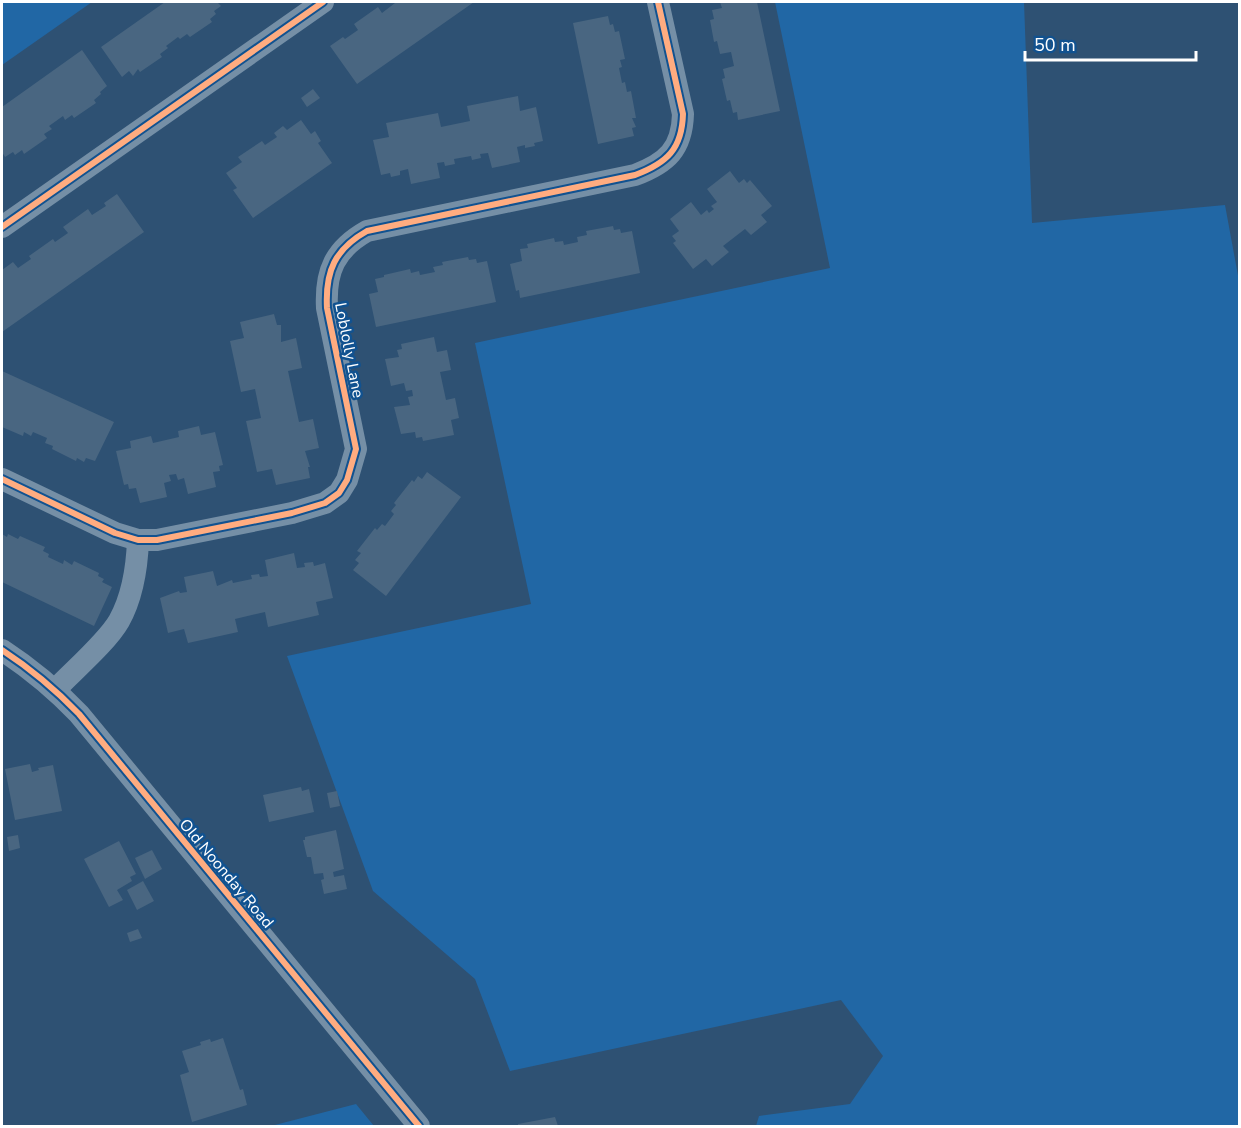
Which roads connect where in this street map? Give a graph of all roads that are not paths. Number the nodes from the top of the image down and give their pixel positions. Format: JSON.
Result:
{"nodes":[{"id":1,"x":323,"y":2,"type":"edge"},
{"id":2,"x":658,"y":2,"type":"edge"},
{"id":3,"x":2,"y":227,"type":"edge"},
{"id":4,"x":2,"y":479,"type":"edge"},
{"id":5,"x":138,"y":540,"type":"junction"},
{"id":6,"x":2,"y":650,"type":"edge"},
{"id":7,"x":56,"y":689,"type":"junction"},
{"id":8,"x":419,"y":1126,"type":"edge"}],
"edges":[{"from":1,"to":3,"type":"street"},
{"from":2,"to":5,"type":"street","name":"Loblolly Lane"},
{"from":4,"to":5,"type":"street","name":"Loblolly Lane"},
{"from":5,"to":7,"type":"street"},
{"from":6,"to":7,"type":"street","name":"Old Noonday Road"},
{"from":7,"to":8,"type":"street","name":"Old Noonday Road"}]}
